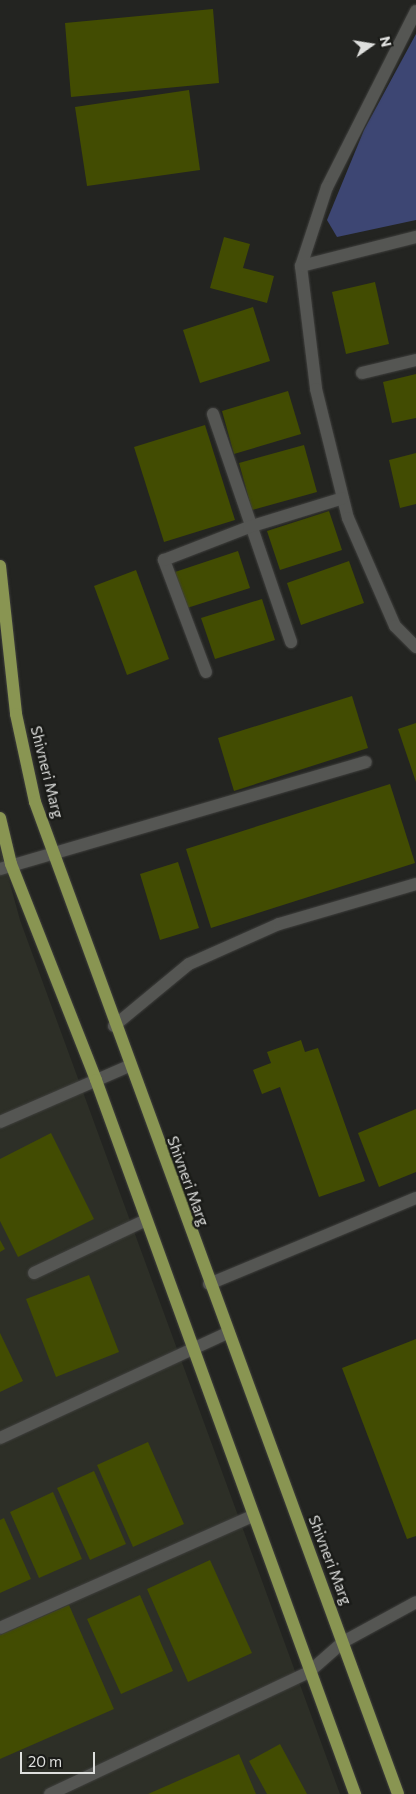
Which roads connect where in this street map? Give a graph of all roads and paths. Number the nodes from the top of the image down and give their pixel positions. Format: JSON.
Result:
{"nodes":[{"id":1,"x":416,"y":13,"type":"edge"},
{"id":2,"x":416,"y":237,"type":"edge"},
{"id":3,"x":301,"y":266,"type":"junction"},
{"id":4,"x":416,"y":360,"type":"edge"},
{"id":5,"x":362,"y":373,"type":"dead end"},
{"id":6,"x":213,"y":414,"type":"dead end"},
{"id":7,"x":344,"y":498,"type":"junction"},
{"id":8,"x":249,"y":527,"type":"junction"},
{"id":9,"x":0,"y":566,"type":"edge"},
{"id":10,"x":291,"y":642,"type":"dead end"},
{"id":11,"x":416,"y":647,"type":"edge"},
{"id":12,"x":206,"y":672,"type":"dead end"},
{"id":13,"x":366,"y":762,"type":"dead end"},
{"id":14,"x":0,"y":818,"type":"edge"},
{"id":15,"x":52,"y":850,"type":"junction"},
{"id":16,"x":5,"y":867,"type":"edge"},
{"id":17,"x":416,"y":884,"type":"edge"},
{"id":18,"x":114,"y":1026,"type":"junction"},
{"id":19,"x":129,"y":1066,"type":"junction"},
{"id":20,"x":96,"y":1080,"type":"junction"},
{"id":21,"x":0,"y":1122,"type":"edge"},
{"id":22,"x":416,"y":1198,"type":"edge"},
{"id":23,"x":146,"y":1220,"type":"junction"},
{"id":24,"x":34,"y":1274,"type":"dead end"},
{"id":25,"x":209,"y":1284,"type":"junction"},
{"id":26,"x":227,"y":1333,"type":"junction"},
{"id":27,"x":193,"y":1347,"type":"junction"},
{"id":28,"x":0,"y":1438,"type":"edge"},
{"id":29,"x":253,"y":1516,"type":"junction"},
{"id":30,"x":416,"y":1602,"type":"edge"},
{"id":31,"x":0,"y":1628,"type":"edge"},
{"id":32,"x":343,"y":1642,"type":"junction"},
{"id":33,"x":309,"y":1672,"type":"junction"},
{"id":34,"x":50,"y":1794,"type":"edge"},
{"id":35,"x":355,"y":1794,"type":"edge"},
{"id":36,"x":398,"y":1794,"type":"edge"}],
"edges":[{"from":1,"to":3,"type":"street"},
{"from":2,"to":3,"type":"street"},
{"from":3,"to":7,"type":"street"},
{"from":4,"to":5,"type":"street"},
{"from":6,"to":8,"type":"street"},
{"from":7,"to":8,"type":"street"},
{"from":7,"to":11,"type":"street"},
{"from":8,"to":10,"type":"street"},
{"from":8,"to":12,"type":"street"},
{"from":9,"to":15,"type":"main road","name":"Shivneri Marg"},
{"from":13,"to":15,"type":"street"},
{"from":14,"to":16,"type":"main road"},
{"from":15,"to":16,"type":"street"},
{"from":15,"to":18,"type":"main road","name":"Shivneri Marg"},
{"from":16,"to":20,"type":"main road"},
{"from":17,"to":18,"type":"street"},
{"from":18,"to":19,"type":"main road","name":"Shivneri Marg"},
{"from":19,"to":20,"type":"street"},
{"from":19,"to":25,"type":"main road","name":"Shivneri Marg"},
{"from":20,"to":21,"type":"street"},
{"from":20,"to":23,"type":"main road"},
{"from":22,"to":25,"type":"street"},
{"from":23,"to":24,"type":"street"},
{"from":23,"to":27,"type":"main road"},
{"from":25,"to":26,"type":"main road","name":"Shivneri Marg"},
{"from":26,"to":27,"type":"street"},
{"from":26,"to":32,"type":"main road","name":"Shivneri Marg"},
{"from":27,"to":28,"type":"street"},
{"from":27,"to":29,"type":"main road"},
{"from":29,"to":31,"type":"street"},
{"from":29,"to":33,"type":"main road"},
{"from":30,"to":32,"type":"street"},
{"from":32,"to":33,"type":"street"},
{"from":32,"to":36,"type":"main road","name":"Shivneri Marg"},
{"from":33,"to":34,"type":"street"},
{"from":33,"to":35,"type":"main road"}]}
